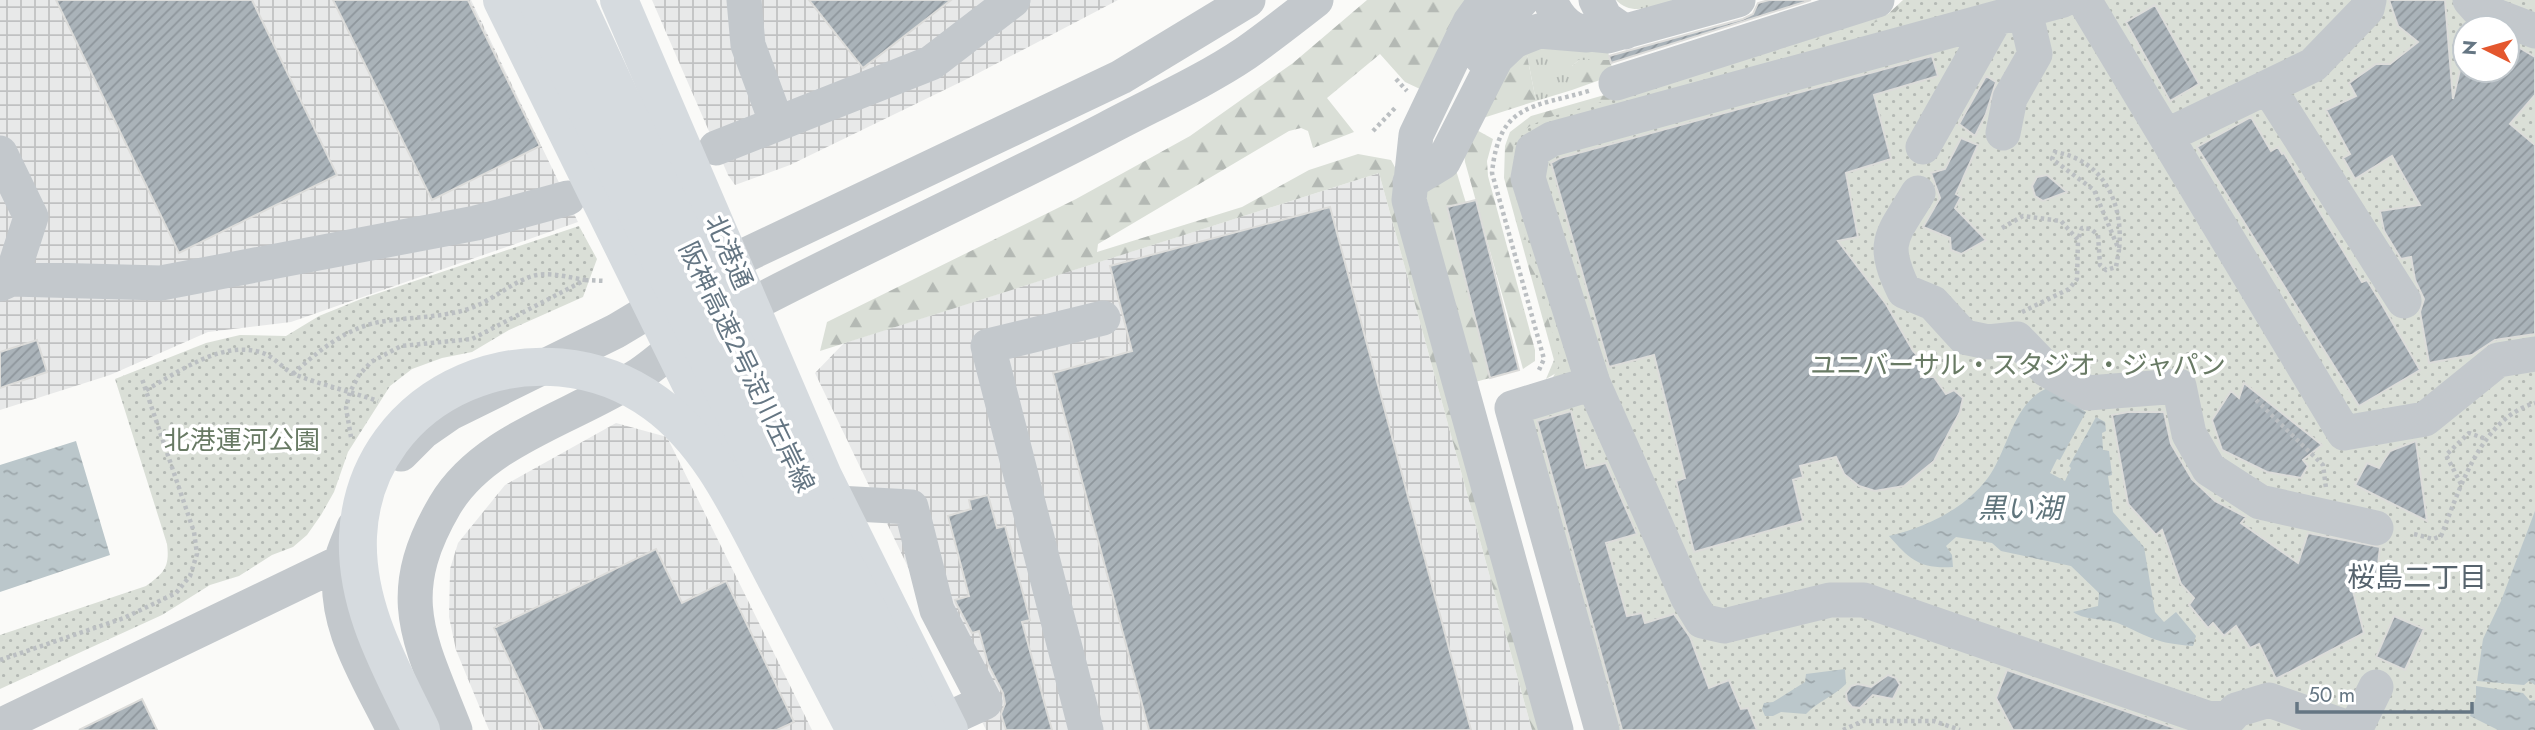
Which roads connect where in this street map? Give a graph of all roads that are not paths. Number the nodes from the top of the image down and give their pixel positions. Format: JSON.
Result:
{"nodes":[{"id":1,"x":502,"y":0,"type":"edge"},
{"id":2,"x":535,"y":0,"type":"edge"},
{"id":3,"x":575,"y":0,"type":"edge"},
{"id":4,"x":619,"y":0,"type":"edge"},
{"id":5,"x":744,"y":0,"type":"edge"},
{"id":6,"x":1013,"y":0,"type":"edge"},
{"id":7,"x":1248,"y":0,"type":"edge"},
{"id":8,"x":1316,"y":0,"type":"edge"},
{"id":9,"x":1486,"y":0,"type":"edge"},
{"id":10,"x":1522,"y":0,"type":"edge"},
{"id":11,"x":1550,"y":0,"type":"edge"},
{"id":12,"x":1596,"y":0,"type":"edge"},
{"id":13,"x":1738,"y":0,"type":"edge"},
{"id":14,"x":1877,"y":0,"type":"edge"},
{"id":15,"x":2063,"y":0,"type":"edge"},
{"id":16,"x":2084,"y":0,"type":"edge"},
{"id":17,"x":2369,"y":0,"type":"edge"},
{"id":18,"x":2470,"y":0,"type":"edge"},
{"id":19,"x":2010,"y":15,"type":"junction"},
{"id":20,"x":2535,"y":31,"type":"edge"},
{"id":21,"x":1625,"y":32,"type":"junction"},
{"id":22,"x":1587,"y":35,"type":"junction"},
{"id":23,"x":1616,"y":83,"type":"dead end"},
{"id":24,"x":2268,"y":87,"type":"junction"},
{"id":25,"x":777,"y":124,"type":"junction"},
{"id":26,"x":2003,"y":133,"type":"dead end"},
{"id":27,"x":2166,"y":136,"type":"junction"},
{"id":28,"x":716,"y":148,"type":"dead end"},
{"id":29,"x":1923,"y":148,"type":"dead end"},
{"id":30,"x":0,"y":153,"type":"edge"},
{"id":31,"x":1443,"y":162,"type":"junction"},
{"id":32,"x":1410,"y":183,"type":"junction"},
{"id":33,"x":1919,"y":193,"type":"dead end"},
{"id":34,"x":568,"y":198,"type":"dead end"},
{"id":35,"x":733,"y":261,"type":"junction"},
{"id":36,"x":5,"y":281,"type":"edge"},
{"id":37,"x":2404,"y":301,"type":"dead end"},
{"id":38,"x":752,"y":304,"type":"junction"},
{"id":39,"x":654,"y":310,"type":"junction"},
{"id":40,"x":1103,"y":318,"type":"dead end"},
{"id":41,"x":673,"y":350,"type":"junction"},
{"id":42,"x":2535,"y":354,"type":"edge"},
{"id":43,"x":1593,"y":383,"type":"junction"},
{"id":44,"x":836,"y":502,"type":"junction"},
{"id":45,"x":2376,"y":527,"type":"dead end"},
{"id":46,"x":341,"y":562,"type":"junction"},
{"id":47,"x":2376,"y":687,"type":"dead end"},
{"id":48,"x":0,"y":726,"type":"edge"},
{"id":49,"x":940,"y":727,"type":"edge"},
{"id":50,"x":394,"y":730,"type":"edge"},
{"id":51,"x":421,"y":730,"type":"edge"},
{"id":52,"x":455,"y":730,"type":"edge"},
{"id":53,"x":855,"y":730,"type":"edge"},
{"id":54,"x":863,"y":730,"type":"edge"},
{"id":55,"x":888,"y":730,"type":"edge"},
{"id":56,"x":1086,"y":730,"type":"edge"},
{"id":57,"x":1556,"y":730,"type":"edge"},
{"id":58,"x":1602,"y":730,"type":"edge"},
{"id":59,"x":2354,"y":730,"type":"edge"}],
"edges":[{"from":1,"to":39,"type":"main road"},
{"from":2,"to":55,"type":"main road","name":"阪神高速2号淀川左岸線"},
{"from":3,"to":49,"type":"main road","name":"阪神高速2号淀川左岸線"},
{"from":4,"to":35,"type":"main road","name":"北港通"},
{"from":5,"to":25,"type":"street"},
{"from":6,"to":25,"type":"street"},
{"from":7,"to":35,"type":"street"},
{"from":8,"to":38,"type":"street"},
{"from":9,"to":32,"type":"street"},
{"from":10,"to":31,"type":"street"},
{"from":11,"to":22,"type":"street"},
{"from":12,"to":21,"type":"street"},
{"from":13,"to":21,"type":"street"},
{"from":14,"to":23,"type":"street"},
{"from":15,"to":19,"type":"street"},
{"from":16,"to":27,"type":"street"},
{"from":17,"to":24,"type":"street"},
{"from":18,"to":20,"type":"street"},
{"from":19,"to":26,"type":"street"},
{"from":19,"to":29,"type":"street"},
{"from":19,"to":43,"type":"street"},
{"from":21,"to":22,"type":"street"},
{"from":22,"to":31,"type":"street"},
{"from":24,"to":27,"type":"street"},
{"from":24,"to":37,"type":"street"},
{"from":25,"to":28,"type":"street"},
{"from":27,"to":42,"type":"street"},
{"from":30,"to":36,"type":"street"},
{"from":31,"to":32,"type":"street"},
{"from":32,"to":57,"type":"street"},
{"from":33,"to":45,"type":"street"},
{"from":34,"to":36,"type":"street"},
{"from":35,"to":38,"type":"main road","name":"北港通"},
{"from":35,"to":39,"type":"street"},
{"from":38,"to":41,"type":"street"},
{"from":38,"to":44,"type":"main road","name":"北港通"},
{"from":39,"to":41,"type":"main road"},
{"from":39,"to":46,"type":"street"},
{"from":40,"to":56,"type":"street"},
{"from":41,"to":52,"type":"street"},
{"from":41,"to":54,"type":"main road"},
{"from":43,"to":58,"type":"street"},
{"from":43,"to":59,"type":"street"},
{"from":44,"to":49,"type":"main road","name":"北港通"},
{"from":44,"to":49,"type":"street"},
{"from":46,"to":48,"type":"street"},
{"from":46,"to":50,"type":"street"},
{"from":47,"to":59,"type":"street"},
{"from":51,"to":53,"type":"main road"}]}
